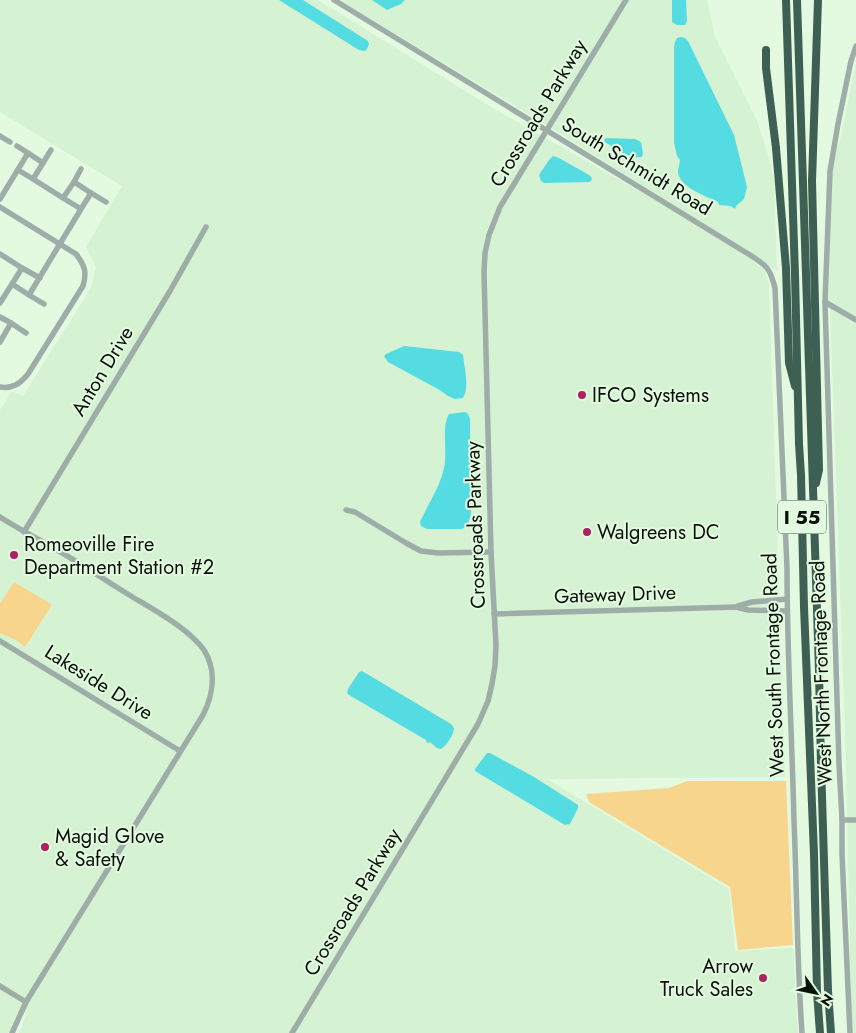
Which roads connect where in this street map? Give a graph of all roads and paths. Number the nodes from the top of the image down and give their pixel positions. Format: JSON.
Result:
{"nodes":[{"id":1,"x":334,"y":0,"type":"edge"},
{"id":2,"x":626,"y":0,"type":"edge"},
{"id":3,"x":786,"y":0,"type":"edge"},
{"id":4,"x":797,"y":0,"type":"edge"},
{"id":5,"x":818,"y":0,"type":"edge"},
{"id":6,"x":856,"y":46,"type":"edge"},
{"id":7,"x":766,"y":50,"type":"dead end"},
{"id":8,"x":546,"y":130,"type":"junction"},
{"id":9,"x":0,"y":136,"type":"edge"},
{"id":10,"x":10,"y":142,"type":"dead end"},
{"id":11,"x":17,"y":146,"type":"dead end"},
{"id":12,"x":51,"y":150,"type":"dead end"},
{"id":13,"x":28,"y":154,"type":"junction"},
{"id":14,"x":43,"y":163,"type":"junction"},
{"id":15,"x":82,"y":169,"type":"dead end"},
{"id":16,"x":18,"y":170,"type":"junction"},
{"id":17,"x":33,"y":179,"type":"junction"},
{"id":18,"x":74,"y":182,"type":"junction"},
{"id":19,"x":91,"y":192,"type":"junction"},
{"id":20,"x":63,"y":198,"type":"junction"},
{"id":21,"x":0,"y":199,"type":"edge"},
{"id":22,"x":106,"y":202,"type":"dead end"},
{"id":23,"x":0,"y":207,"type":"edge"},
{"id":24,"x":81,"y":209,"type":"junction"},
{"id":25,"x":206,"y":227,"type":"dead end"},
{"id":26,"x":60,"y":244,"type":"junction"},
{"id":27,"x":0,"y":254,"type":"edge"},
{"id":28,"x":22,"y":268,"type":"junction"},
{"id":29,"x":768,"y":268,"type":"joint"},
{"id":30,"x":40,"y":278,"type":"junction"},
{"id":31,"x":12,"y":284,"type":"junction"},
{"id":32,"x":29,"y":295,"type":"junction"},
{"id":33,"x":1,"y":301,"type":"edge"},
{"id":34,"x":826,"y":302,"type":"junction"},
{"id":35,"x":44,"y":304,"type":"dead end"},
{"id":36,"x":0,"y":316,"type":"edge"},
{"id":37,"x":856,"y":320,"type":"edge"},
{"id":38,"x":11,"y":323,"type":"junction"},
{"id":39,"x":26,"y":333,"type":"dead end"},
{"id":40,"x":0,"y":341,"type":"edge"},
{"id":41,"x":0,"y":387,"type":"edge"},
{"id":42,"x":799,"y":404,"type":"junction"},
{"id":43,"x":813,"y":494,"type":"junction"},
{"id":44,"x":346,"y":510,"type":"dead end"},
{"id":45,"x":0,"y":517,"type":"edge"},
{"id":46,"x":24,"y":532,"type":"junction"},
{"id":47,"x":491,"y":552,"type":"junction"},
{"id":48,"x":787,"y":599,"type":"junction"},
{"id":49,"x":736,"y":607,"type":"junction"},
{"id":50,"x":787,"y":610,"type":"junction"},
{"id":51,"x":494,"y":614,"type":"junction"},
{"id":52,"x":0,"y":641,"type":"edge"},
{"id":53,"x":180,"y":751,"type":"junction"},
{"id":54,"x":842,"y":820,"type":"junction"},
{"id":55,"x":856,"y":820,"type":"edge"},
{"id":56,"x":0,"y":986,"type":"edge"},
{"id":57,"x":26,"y":1002,"type":"junction"},
{"id":58,"x":12,"y":1033,"type":"edge"},
{"id":59,"x":292,"y":1033,"type":"edge"},
{"id":60,"x":802,"y":1033,"type":"edge"},
{"id":61,"x":820,"y":1033,"type":"edge"},
{"id":62,"x":831,"y":1033,"type":"edge"},
{"id":63,"x":850,"y":1033,"type":"edge"}],
"edges":[{"from":1,"to":8,"type":"street","name":"South Schmidt Road"},
{"from":2,"to":8,"type":"street","name":"Crossroads Parkway"},
{"from":3,"to":42,"type":"highway","number":"I 55"},
{"from":4,"to":43,"type":"highway","number":"I 55"},
{"from":5,"to":43,"type":"highway"},
{"from":6,"to":34,"type":"street","name":"West North Frontage Road"},
{"from":7,"to":42,"type":"highway"},
{"from":8,"to":29,"type":"street","name":"South Schmidt Road"},
{"from":8,"to":47,"type":"street","name":"Crossroads Parkway"},
{"from":9,"to":10,"type":"street"},
{"from":11,"to":13,"type":"street"},
{"from":12,"to":14,"type":"street"},
{"from":13,"to":14,"type":"street"},
{"from":13,"to":16,"type":"street"},
{"from":14,"to":17,"type":"street"},
{"from":15,"to":18,"type":"street"},
{"from":16,"to":17,"type":"street"},
{"from":16,"to":21,"type":"street"},
{"from":17,"to":20,"type":"street"},
{"from":18,"to":19,"type":"street"},
{"from":18,"to":20,"type":"street"},
{"from":19,"to":22,"type":"street"},
{"from":19,"to":24,"type":"street"},
{"from":20,"to":24,"type":"street"},
{"from":23,"to":26,"type":"street"},
{"from":24,"to":26,"type":"street"},
{"from":25,"to":46,"type":"street","name":"Anton Drive"},
{"from":26,"to":30,"type":"street"},
{"from":26,"to":41,"type":"street"},
{"from":27,"to":28,"type":"street"},
{"from":28,"to":30,"type":"street"},
{"from":28,"to":31,"type":"street"},
{"from":29,"to":48,"type":"street","name":"West South Frontage Road"},
{"from":30,"to":32,"type":"street"},
{"from":31,"to":32,"type":"street"},
{"from":31,"to":33,"type":"street"},
{"from":32,"to":35,"type":"street"},
{"from":34,"to":37,"type":"street"},
{"from":34,"to":54,"type":"street","name":"West North Frontage Road"},
{"from":36,"to":38,"type":"street"},
{"from":38,"to":39,"type":"street"},
{"from":38,"to":40,"type":"street"},
{"from":42,"to":61,"type":"highway","number":"I 55"},
{"from":43,"to":62,"type":"highway","number":"I 55"},
{"from":44,"to":47,"type":"street"},
{"from":45,"to":46,"type":"street"},
{"from":46,"to":53,"type":"street"},
{"from":47,"to":51,"type":"street","name":"Crossroads Parkway"},
{"from":48,"to":49,"type":"street","name":"Gateway Drive"},
{"from":48,"to":50,"type":"street","name":"West South Frontage Road"},
{"from":49,"to":50,"type":"street","name":"Gateway Drive"},
{"from":49,"to":51,"type":"street","name":"Gateway Drive"},
{"from":50,"to":60,"type":"street","name":"West South Frontage Road"},
{"from":51,"to":59,"type":"street","name":"Crossroads Parkway"},
{"from":52,"to":53,"type":"street","name":"Lakeside Drive"},
{"from":53,"to":57,"type":"street"},
{"from":54,"to":55,"type":"street"},
{"from":54,"to":63,"type":"street","name":"West North Frontage Road"},
{"from":56,"to":57,"type":"street"},
{"from":57,"to":58,"type":"street"}]}
